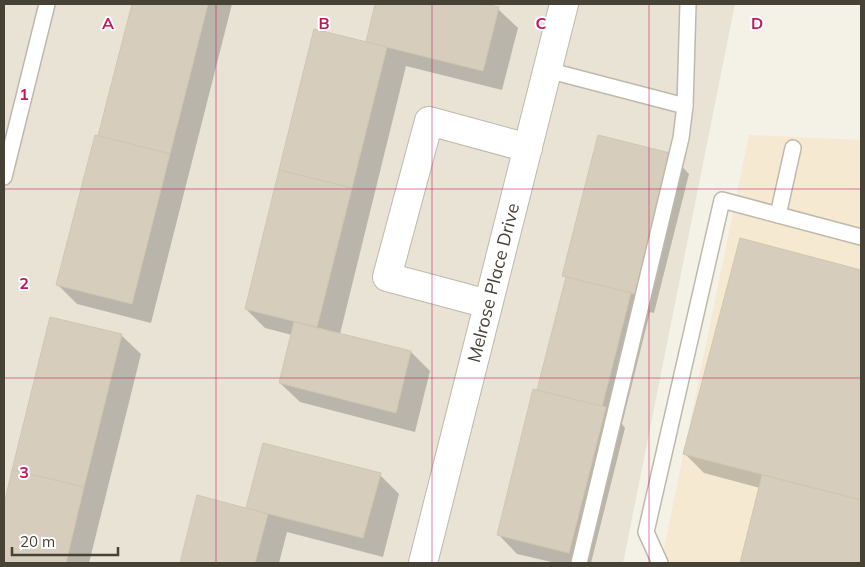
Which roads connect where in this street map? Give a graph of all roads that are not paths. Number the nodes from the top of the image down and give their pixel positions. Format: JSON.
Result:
{"nodes":[{"id":1,"x":46,"y":4,"type":"edge"},
{"id":2,"x":564,"y":4,"type":"edge"},
{"id":3,"x":688,"y":4,"type":"edge"},
{"id":4,"x":547,"y":70,"type":"junction"},
{"id":5,"x":685,"y":106,"type":"junction"},
{"id":6,"x":528,"y":148,"type":"junction"},
{"id":7,"x":793,"y":148,"type":"dead end"},
{"id":8,"x":4,"y":177,"type":"edge"},
{"id":9,"x":778,"y":215,"type":"junction"},
{"id":10,"x":861,"y":237,"type":"edge"},
{"id":11,"x":488,"y":304,"type":"junction"},
{"id":12,"x":423,"y":563,"type":"edge"},
{"id":13,"x":579,"y":563,"type":"edge"},
{"id":14,"x":660,"y":563,"type":"edge"}],
"edges":[{"from":1,"to":8,"type":"lane"},
{"from":2,"to":4,"type":"street","name":"Melrose Place Drive"},
{"from":3,"to":5,"type":"lane"},
{"from":4,"to":5,"type":"lane"},
{"from":4,"to":6,"type":"street","name":"Melrose Place Drive"},
{"from":5,"to":13,"type":"lane"},
{"from":6,"to":11,"type":"street","name":"Melrose Place Drive"},
{"from":6,"to":11,"type":"street"},
{"from":7,"to":9,"type":"lane"},
{"from":9,"to":10,"type":"lane"},
{"from":9,"to":14,"type":"lane"},
{"from":11,"to":12,"type":"street","name":"Melrose Place Drive"}]}
